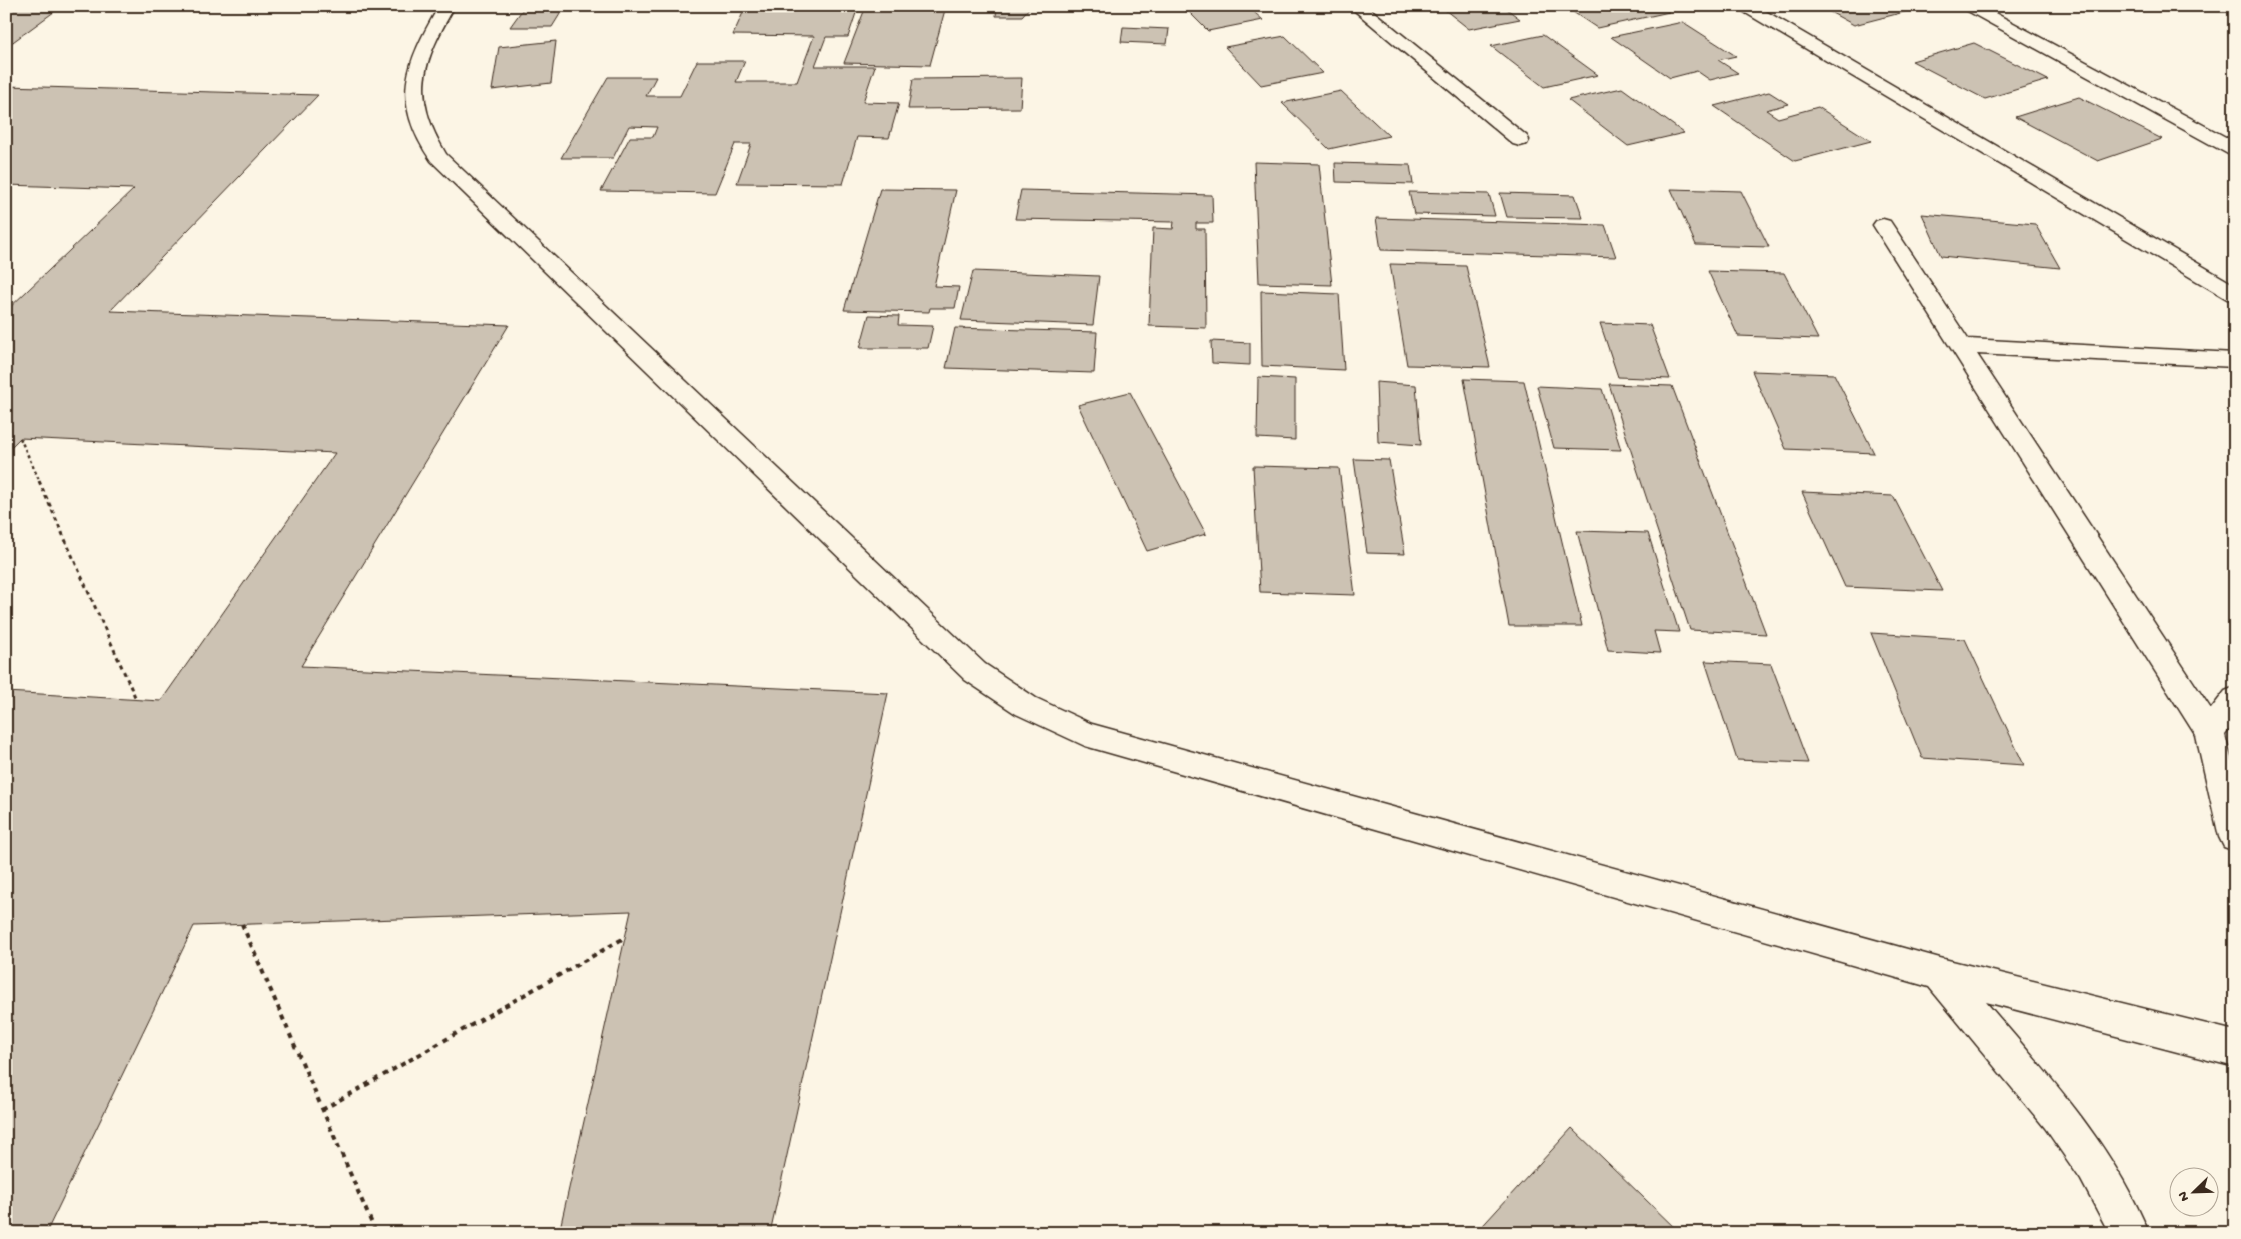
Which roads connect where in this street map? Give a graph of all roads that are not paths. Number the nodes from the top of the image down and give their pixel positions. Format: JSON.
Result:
{"nodes":[{"id":1,"x":447,"y":6,"type":"edge"},
{"id":2,"x":1357,"y":6,"type":"edge"},
{"id":3,"x":1745,"y":6,"type":"edge"},
{"id":4,"x":1970,"y":6,"type":"edge"},
{"id":5,"x":1520,"y":140,"type":"dead end"},
{"id":6,"x":2235,"y":150,"type":"edge"},
{"id":7,"x":1883,"y":225,"type":"dead end"},
{"id":8,"x":2235,"y":294,"type":"edge"},
{"id":9,"x":1963,"y":346,"type":"junction"},
{"id":10,"x":2235,"y":360,"type":"edge"},
{"id":11,"x":2235,"y":699,"type":"edge"},
{"id":12,"x":2210,"y":733,"type":"junction"},
{"id":13,"x":2235,"y":837,"type":"edge"},
{"id":14,"x":1940,"y":974,"type":"junction"},
{"id":15,"x":2235,"y":1048,"type":"edge"},
{"id":16,"x":2130,"y":1233,"type":"edge"}],
"edges":[{"from":1,"to":14,"type":"street"},
{"from":2,"to":5,"type":"street"},
{"from":3,"to":8,"type":"street"},
{"from":4,"to":6,"type":"street"},
{"from":7,"to":9,"type":"street"},
{"from":9,"to":10,"type":"street"},
{"from":9,"to":12,"type":"street"},
{"from":11,"to":12,"type":"street"},
{"from":12,"to":13,"type":"street"},
{"from":14,"to":15,"type":"street"},
{"from":14,"to":16,"type":"street"}]}
